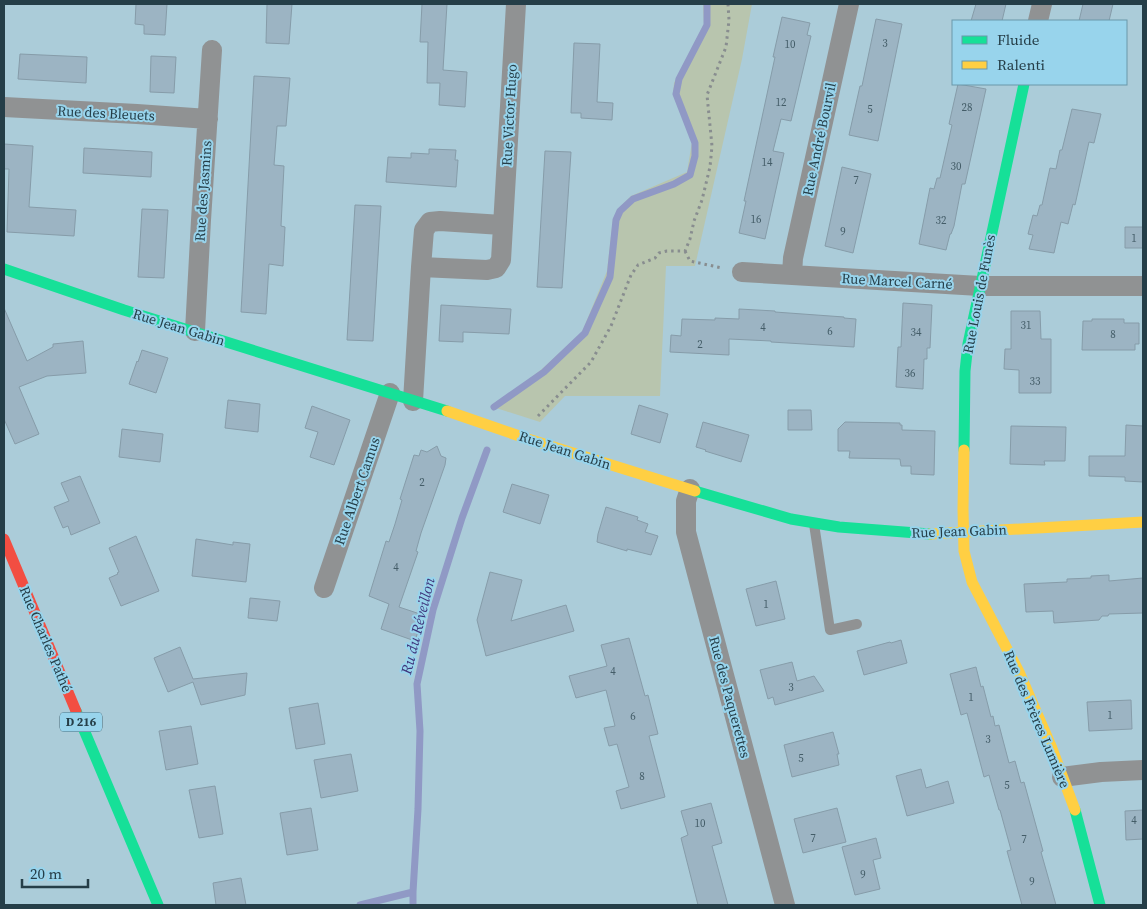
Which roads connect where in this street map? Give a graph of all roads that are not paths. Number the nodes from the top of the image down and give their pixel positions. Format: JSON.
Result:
{"nodes":[{"id":1,"x":516,"y":4,"type":"edge"},
{"id":2,"x":849,"y":4,"type":"edge"},
{"id":3,"x":1042,"y":4,"type":"edge"},
{"id":4,"x":1038,"y":20,"type":"edge"},
{"id":5,"x":212,"y":50,"type":"dead end"},
{"id":6,"x":1024,"y":85,"type":"edge"},
{"id":7,"x":4,"y":107,"type":"edge"},
{"id":8,"x":208,"y":119,"type":"junction"},
{"id":9,"x":502,"y":225,"type":"junction"},
{"id":10,"x":421,"y":267,"type":"junction"},
{"id":11,"x":4,"y":269,"type":"edge"},
{"id":12,"x":742,"y":272,"type":"road end"},
{"id":13,"x":792,"y":275,"type":"junction"},
{"id":14,"x":980,"y":286,"type":"junction"},
{"id":15,"x":1143,"y":286,"type":"edge"},
{"id":16,"x":195,"y":331,"type":"junction"},
{"id":17,"x":390,"y":393,"type":"junction"},
{"id":18,"x":413,"y":401,"type":"junction"},
{"id":19,"x":690,"y":489,"type":"junction"},
{"id":20,"x":963,"y":508,"type":"joint"},
{"id":21,"x":1143,"y":522,"type":"edge"},
{"id":22,"x":814,"y":523,"type":"junction"},
{"id":23,"x":964,"y":532,"type":"junction"},
{"id":24,"x":4,"y":539,"type":"edge"},
{"id":25,"x":324,"y":588,"type":"dead end"},
{"id":26,"x":857,"y":624,"type":"dead end"},
{"id":27,"x":1143,"y":770,"type":"edge"},
{"id":28,"x":1062,"y":777,"type":"junction"},
{"id":29,"x":158,"y":905,"type":"edge"},
{"id":30,"x":784,"y":905,"type":"edge"},
{"id":31,"x":1100,"y":905,"type":"edge"}],
"edges":[{"from":1,"to":9,"type":"street","name":"Rue Victor Hugo"},
{"from":2,"to":13,"type":"street","name":"Rue André Bourvil"},
{"from":3,"to":4,"type":"street"},
{"from":5,"to":8,"type":"street","name":"Rue des Jasmins"},
{"from":6,"to":14,"type":"street","name":"Rue Louis de Funès"},
{"from":7,"to":8,"type":"street","name":"Rue des Bleuets"},
{"from":8,"to":16,"type":"street","name":"Rue des Jasmins"},
{"from":9,"to":10,"type":"street"},
{"from":9,"to":10,"type":"street","name":"Rue Victor Hugo"},
{"from":10,"to":18,"type":"street"},
{"from":11,"to":16,"type":"street","name":"Rue Jean Gabin"},
{"from":12,"to":13,"type":"street","name":"Rue Marcel Carné"},
{"from":13,"to":14,"type":"street","name":"Rue Marcel Carné"},
{"from":14,"to":15,"type":"street","name":"Rue Marcel Carné"},
{"from":14,"to":20,"type":"street","name":"Rue Louis de Funès"},
{"from":16,"to":17,"type":"street","name":"Rue Jean Gabin"},
{"from":17,"to":18,"type":"street","name":"Rue Jean Gabin"},
{"from":17,"to":25,"type":"street","name":"Rue Albert Camus"},
{"from":18,"to":19,"type":"street","name":"Rue Jean Gabin"},
{"from":19,"to":22,"type":"street","name":"Rue Jean Gabin"},
{"from":19,"to":30,"type":"street","name":"Rue des Paquerettes"},
{"from":20,"to":23,"type":"street","name":"Rue des Frères Lumière"},
{"from":21,"to":23,"type":"street","name":"Rue Jean Gabin"},
{"from":22,"to":23,"type":"street","name":"Rue Jean Gabin"},
{"from":22,"to":26,"type":"lane"},
{"from":23,"to":28,"type":"street","name":"Rue des Frères Lumière"},
{"from":24,"to":29,"type":"street","name":"Rue Charles Pathé","number":"D 216"},
{"from":27,"to":28,"type":"street"},
{"from":28,"to":31,"type":"street","name":"Rue des Frères Lumière"}]}
